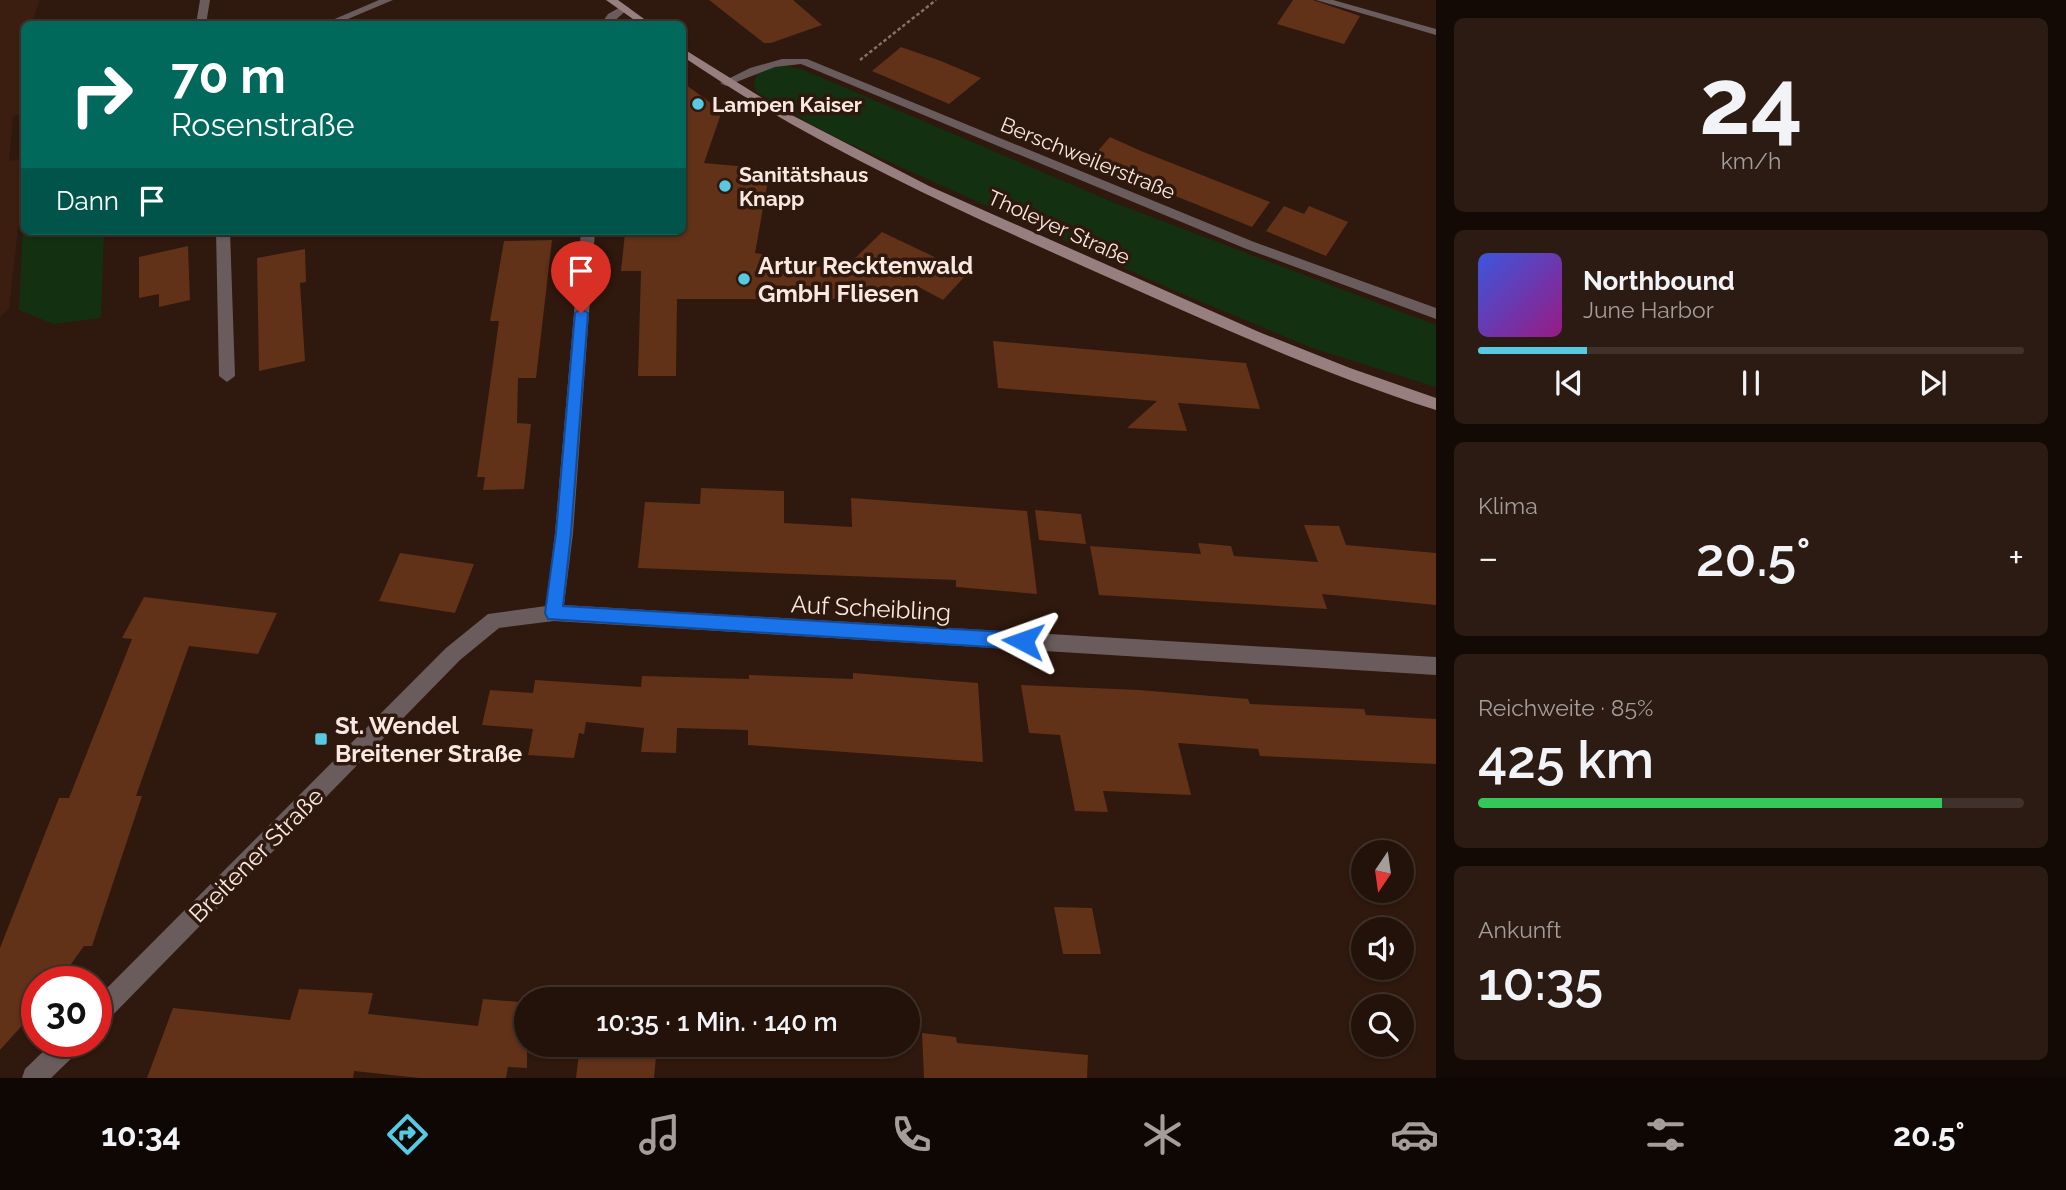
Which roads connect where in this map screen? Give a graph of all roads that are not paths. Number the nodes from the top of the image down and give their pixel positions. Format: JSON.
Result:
{"nodes":[{"id":1,"x":205,"y":0,"type":"edge"},
{"id":2,"x":388,"y":0,"type":"edge"},
{"id":3,"x":611,"y":0,"type":"edge"},
{"id":4,"x":1321,"y":0,"type":"edge"},
{"id":5,"x":624,"y":8,"type":"junction"},
{"id":6,"x":202,"y":21,"type":"edge"},
{"id":7,"x":336,"y":21,"type":"edge"},
{"id":8,"x":608,"y":21,"type":"edge"},
{"id":9,"x":642,"y":21,"type":"edge"},
{"id":10,"x":1436,"y":32,"type":"edge"},
{"id":11,"x":686,"y":54,"type":"edge"},
{"id":12,"x":726,"y":83,"type":"junction"},
{"id":13,"x":223,"y":235,"type":"edge"},
{"id":14,"x":588,"y":235,"type":"edge"},
{"id":15,"x":1436,"y":314,"type":"edge"},
{"id":16,"x":227,"y":376,"type":"dead end"},
{"id":17,"x":1436,"y":404,"type":"edge"},
{"id":18,"x":554,"y":613,"type":"junction"},
{"id":19,"x":1436,"y":666,"type":"edge"},
{"id":20,"x":112,"y":1000,"type":"edge"},
{"id":21,"x":55,"y":1057,"type":"edge"},
{"id":22,"x":34,"y":1078,"type":"edge"}],
"edges":[{"from":1,"to":6,"type":"street"},
{"from":2,"to":7,"type":"street"},
{"from":3,"to":5,"type":"main road"},
{"from":4,"to":10,"type":"street"},
{"from":5,"to":8,"type":"street"},
{"from":5,"to":9,"type":"main road"},
{"from":11,"to":12,"type":"main road","name":"Tholeyer Straße"},
{"from":12,"to":15,"type":"street","name":"Berschweilerstraße"},
{"from":12,"to":17,"type":"main road","name":"Tholeyer Straße"},
{"from":13,"to":16,"type":"street"},
{"from":14,"to":18,"type":"street"},
{"from":18,"to":19,"type":"street","name":"Auf Scheibling"},
{"from":18,"to":20,"type":"street","name":"Breitener Straße"},
{"from":21,"to":22,"type":"street"}]}
